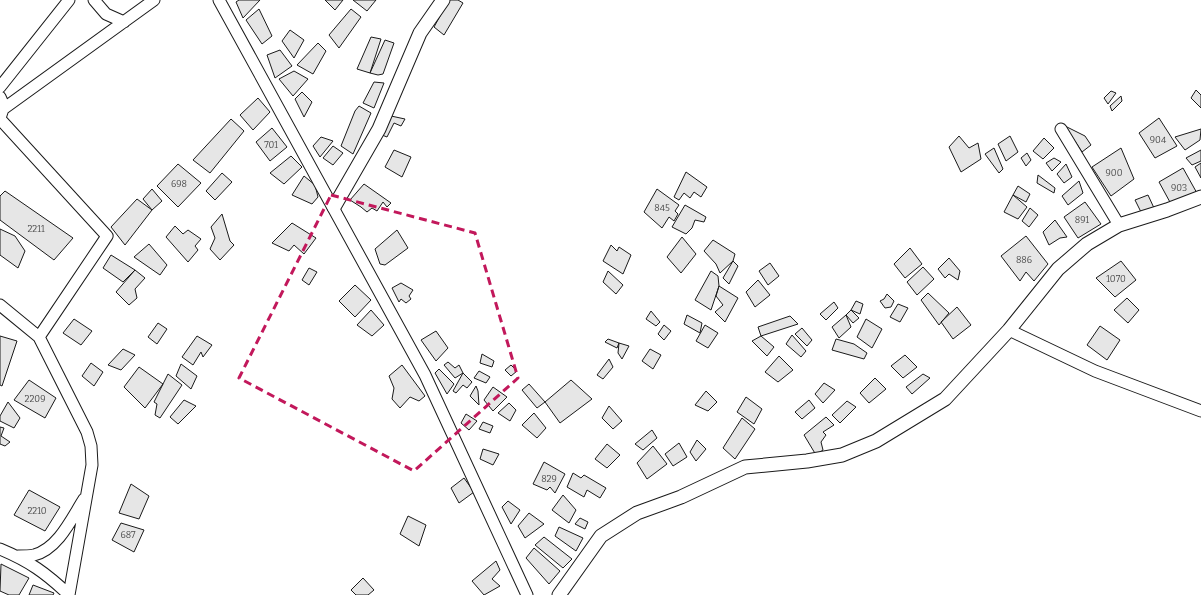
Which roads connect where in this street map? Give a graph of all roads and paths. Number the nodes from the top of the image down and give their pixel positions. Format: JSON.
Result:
{"nodes":[{"id":1,"x":69,"y":0,"type":"edge"},
{"id":2,"x":94,"y":0,"type":"edge"},
{"id":3,"x":154,"y":0,"type":"edge"},
{"id":4,"x":219,"y":0,"type":"edge"},
{"id":5,"x":443,"y":0,"type":"edge"},
{"id":6,"x":124,"y":22,"type":"junction"},
{"id":7,"x":0,"y":87,"type":"edge"},
{"id":8,"x":0,"y":97,"type":"edge"},
{"id":9,"x":1,"y":115,"type":"edge"},
{"id":10,"x":1061,"y":129,"type":"dead end"},
{"id":11,"x":1201,"y":197,"type":"edge"},
{"id":12,"x":334,"y":207,"type":"junction"},
{"id":13,"x":1119,"y":225,"type":"junction"},
{"id":14,"x":0,"y":305,"type":"edge"},
{"id":15,"x":1009,"y":330,"type":"junction"},
{"id":16,"x":39,"y":337,"type":"junction"},
{"id":17,"x":1201,"y":411,"type":"edge"},
{"id":18,"x":86,"y":495,"type":"junction"},
{"id":19,"x":0,"y":549,"type":"edge"},
{"id":20,"x":18,"y":556,"type":"junction"},
{"id":21,"x":527,"y":595,"type":"edge"},
{"id":22,"x":559,"y":595,"type":"edge"}],
"edges":[{"from":1,"to":7,"type":"street"},
{"from":2,"to":6,"type":"street"},
{"from":3,"to":6,"type":"street"},
{"from":4,"to":12,"type":"street"},
{"from":5,"to":12,"type":"street"},
{"from":6,"to":9,"type":"street"},
{"from":8,"to":9,"type":"street"},
{"from":9,"to":16,"type":"street"},
{"from":10,"to":13,"type":"street"},
{"from":11,"to":13,"type":"street"},
{"from":12,"to":21,"type":"street"},
{"from":13,"to":15,"type":"street"},
{"from":14,"to":16,"type":"street"},
{"from":15,"to":17,"type":"street"},
{"from":15,"to":22,"type":"street"},
{"from":16,"to":18,"type":"street"},
{"from":18,"to":20,"type":"street"},
{"from":18,"to":20,"type":"street"},
{"from":19,"to":20,"type":"street"}]}
